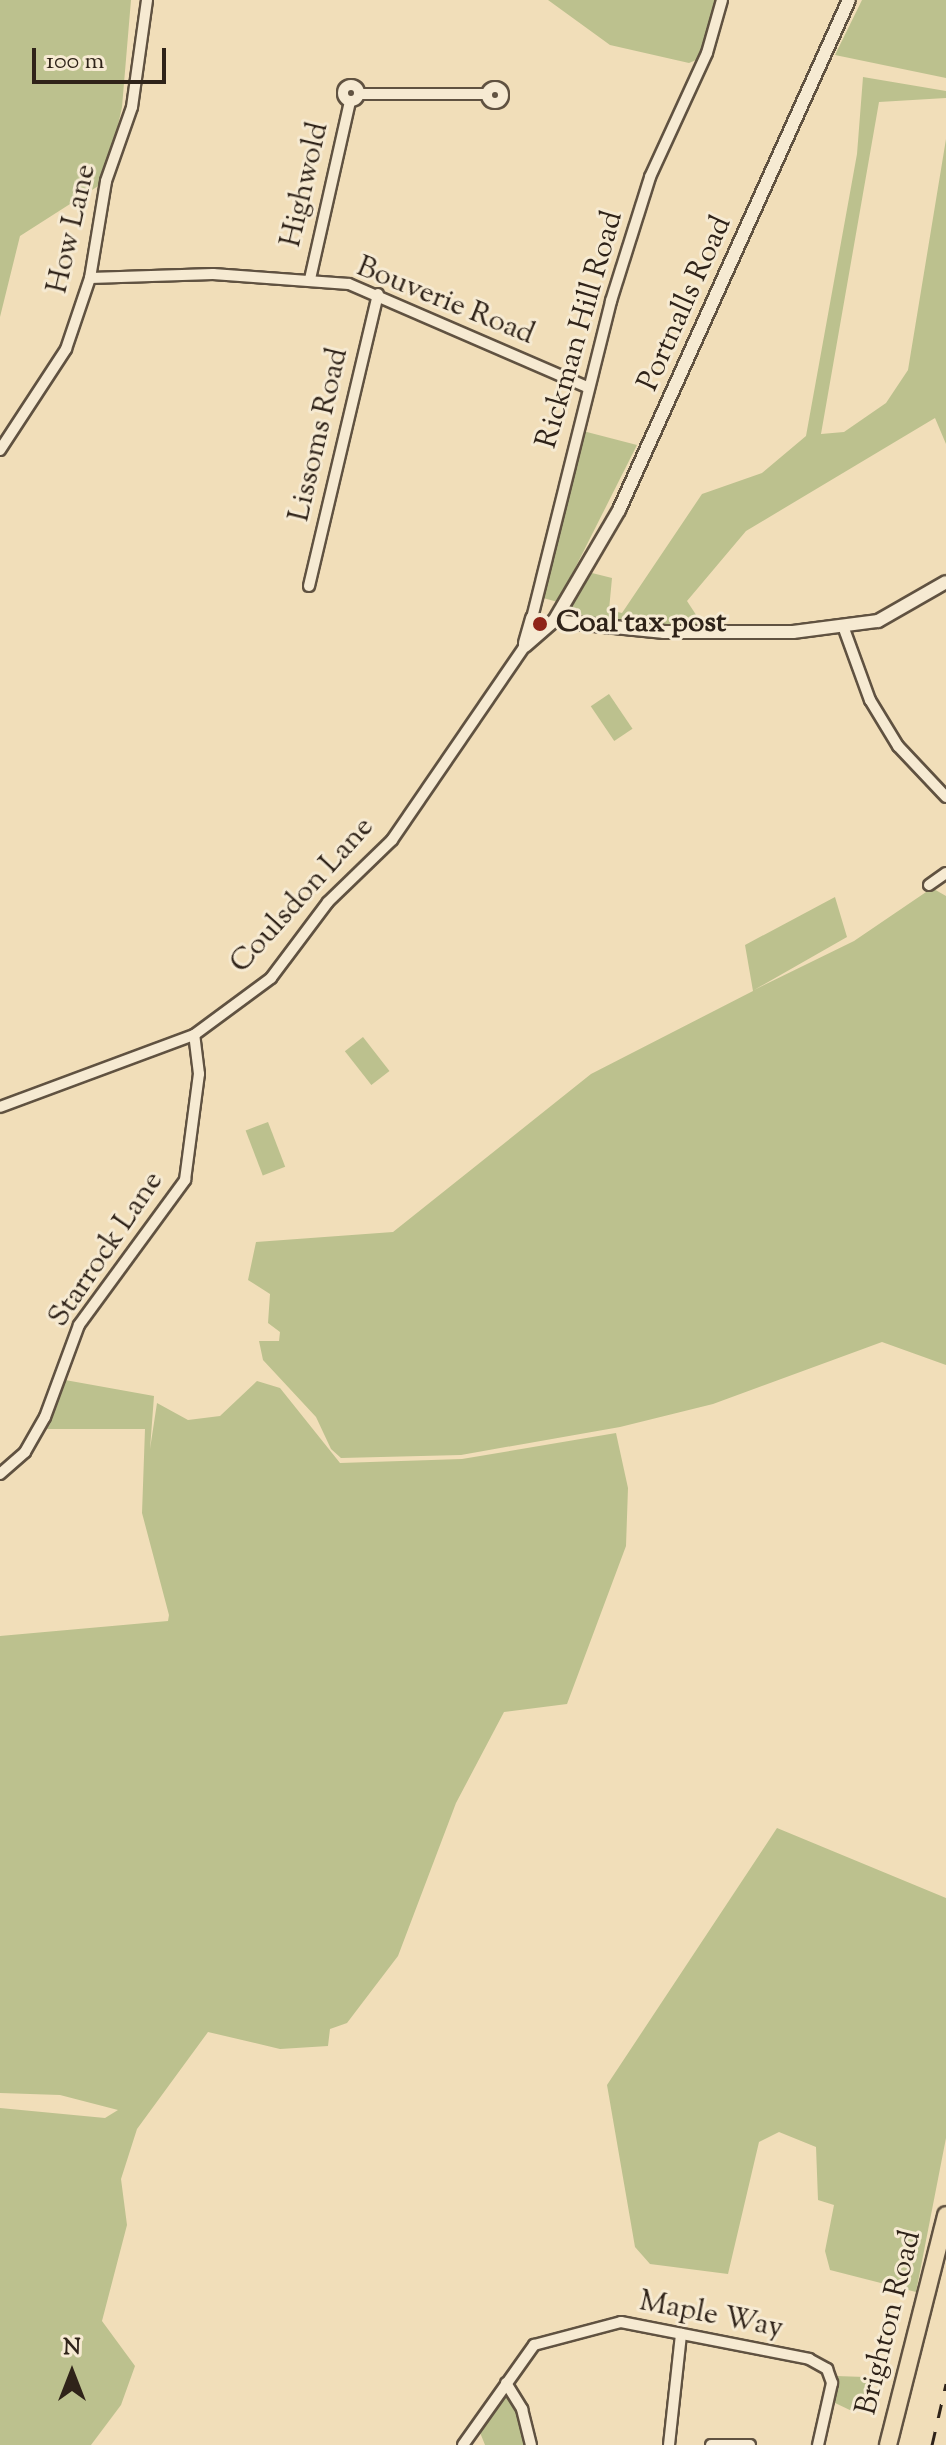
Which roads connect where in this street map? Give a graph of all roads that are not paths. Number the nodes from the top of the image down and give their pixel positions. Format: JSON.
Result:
{"nodes":[{"id":1,"x":147,"y":0,"type":"edge"},
{"id":2,"x":722,"y":0,"type":"edge"},
{"id":3,"x":849,"y":0,"type":"edge"},
{"id":4,"x":487,"y":94,"type":"dead end"},
{"id":5,"x":90,"y":278,"type":"junction"},
{"id":6,"x":310,"y":279,"type":"junction"},
{"id":7,"x":378,"y":294,"type":"junction"},
{"id":8,"x":587,"y":387,"type":"junction"},
{"id":9,"x":0,"y":450,"type":"edge"},
{"id":10,"x":946,"y":582,"type":"edge"},
{"id":11,"x":309,"y":586,"type":"dead end"},
{"id":12,"x":532,"y":618,"type":"joint"},
{"id":13,"x":554,"y":621,"type":"junction"},
{"id":14,"x":843,"y":626,"type":"junction"},
{"id":15,"x":525,"y":646,"type":"junction"},
{"id":16,"x":946,"y":797,"type":"edge"},
{"id":17,"x":946,"y":873,"type":"edge"},
{"id":18,"x":929,"y":885,"type":"dead end"},
{"id":19,"x":194,"y":1035,"type":"junction"},
{"id":20,"x":0,"y":1107,"type":"edge"},
{"id":21,"x":0,"y":1474,"type":"edge"},
{"id":22,"x":946,"y":2215,"type":"edge"},
{"id":23,"x":681,"y":2334,"type":"junction"},
{"id":24,"x":506,"y":2383,"type":"junction"},
{"id":25,"x":463,"y":2445,"type":"edge"},
{"id":26,"x":531,"y":2445,"type":"edge"},
{"id":27,"x":669,"y":2445,"type":"edge"},
{"id":28,"x":711,"y":2445,"type":"edge"},
{"id":29,"x":750,"y":2445,"type":"edge"},
{"id":30,"x":818,"y":2445,"type":"edge"},
{"id":31,"x":888,"y":2445,"type":"edge"}],
"edges":[{"from":1,"to":5,"type":"street","name":"How Lane"},
{"from":2,"to":8,"type":"street","name":"Rickman Hill Road"},
{"from":3,"to":13,"type":"street","name":"Portnalls Road"},
{"from":4,"to":6,"type":"street","name":"Highwold"},
{"from":5,"to":6,"type":"street","name":"Bouverie Road"},
{"from":5,"to":9,"type":"street","name":"How Lane"},
{"from":6,"to":7,"type":"street","name":"Bouverie Road"},
{"from":7,"to":8,"type":"street","name":"Bouverie Road"},
{"from":7,"to":11,"type":"street","name":"Lissoms Road"},
{"from":8,"to":12,"type":"street","name":"Rickman Hill Road"},
{"from":10,"to":14,"type":"street"},
{"from":12,"to":15,"type":"street","name":"Coulsdon Lane"},
{"from":13,"to":14,"type":"street"},
{"from":13,"to":15,"type":"street","name":"Coulsdon Lane"},
{"from":14,"to":16,"type":"street"},
{"from":15,"to":19,"type":"street","name":"Coulsdon Lane"},
{"from":17,"to":18,"type":"street"},
{"from":19,"to":20,"type":"street","name":"Coulsdon Lane"},
{"from":19,"to":21,"type":"street","name":"Starrock Lane"},
{"from":22,"to":31,"type":"highway","name":"Brighton Road"},
{"from":23,"to":24,"type":"street","name":"Maple Way"},
{"from":23,"to":27,"type":"street"},
{"from":23,"to":30,"type":"street","name":"Maple Way"},
{"from":24,"to":25,"type":"street","name":"Maple Way"},
{"from":24,"to":26,"type":"street"},
{"from":28,"to":29,"type":"street"}]}
